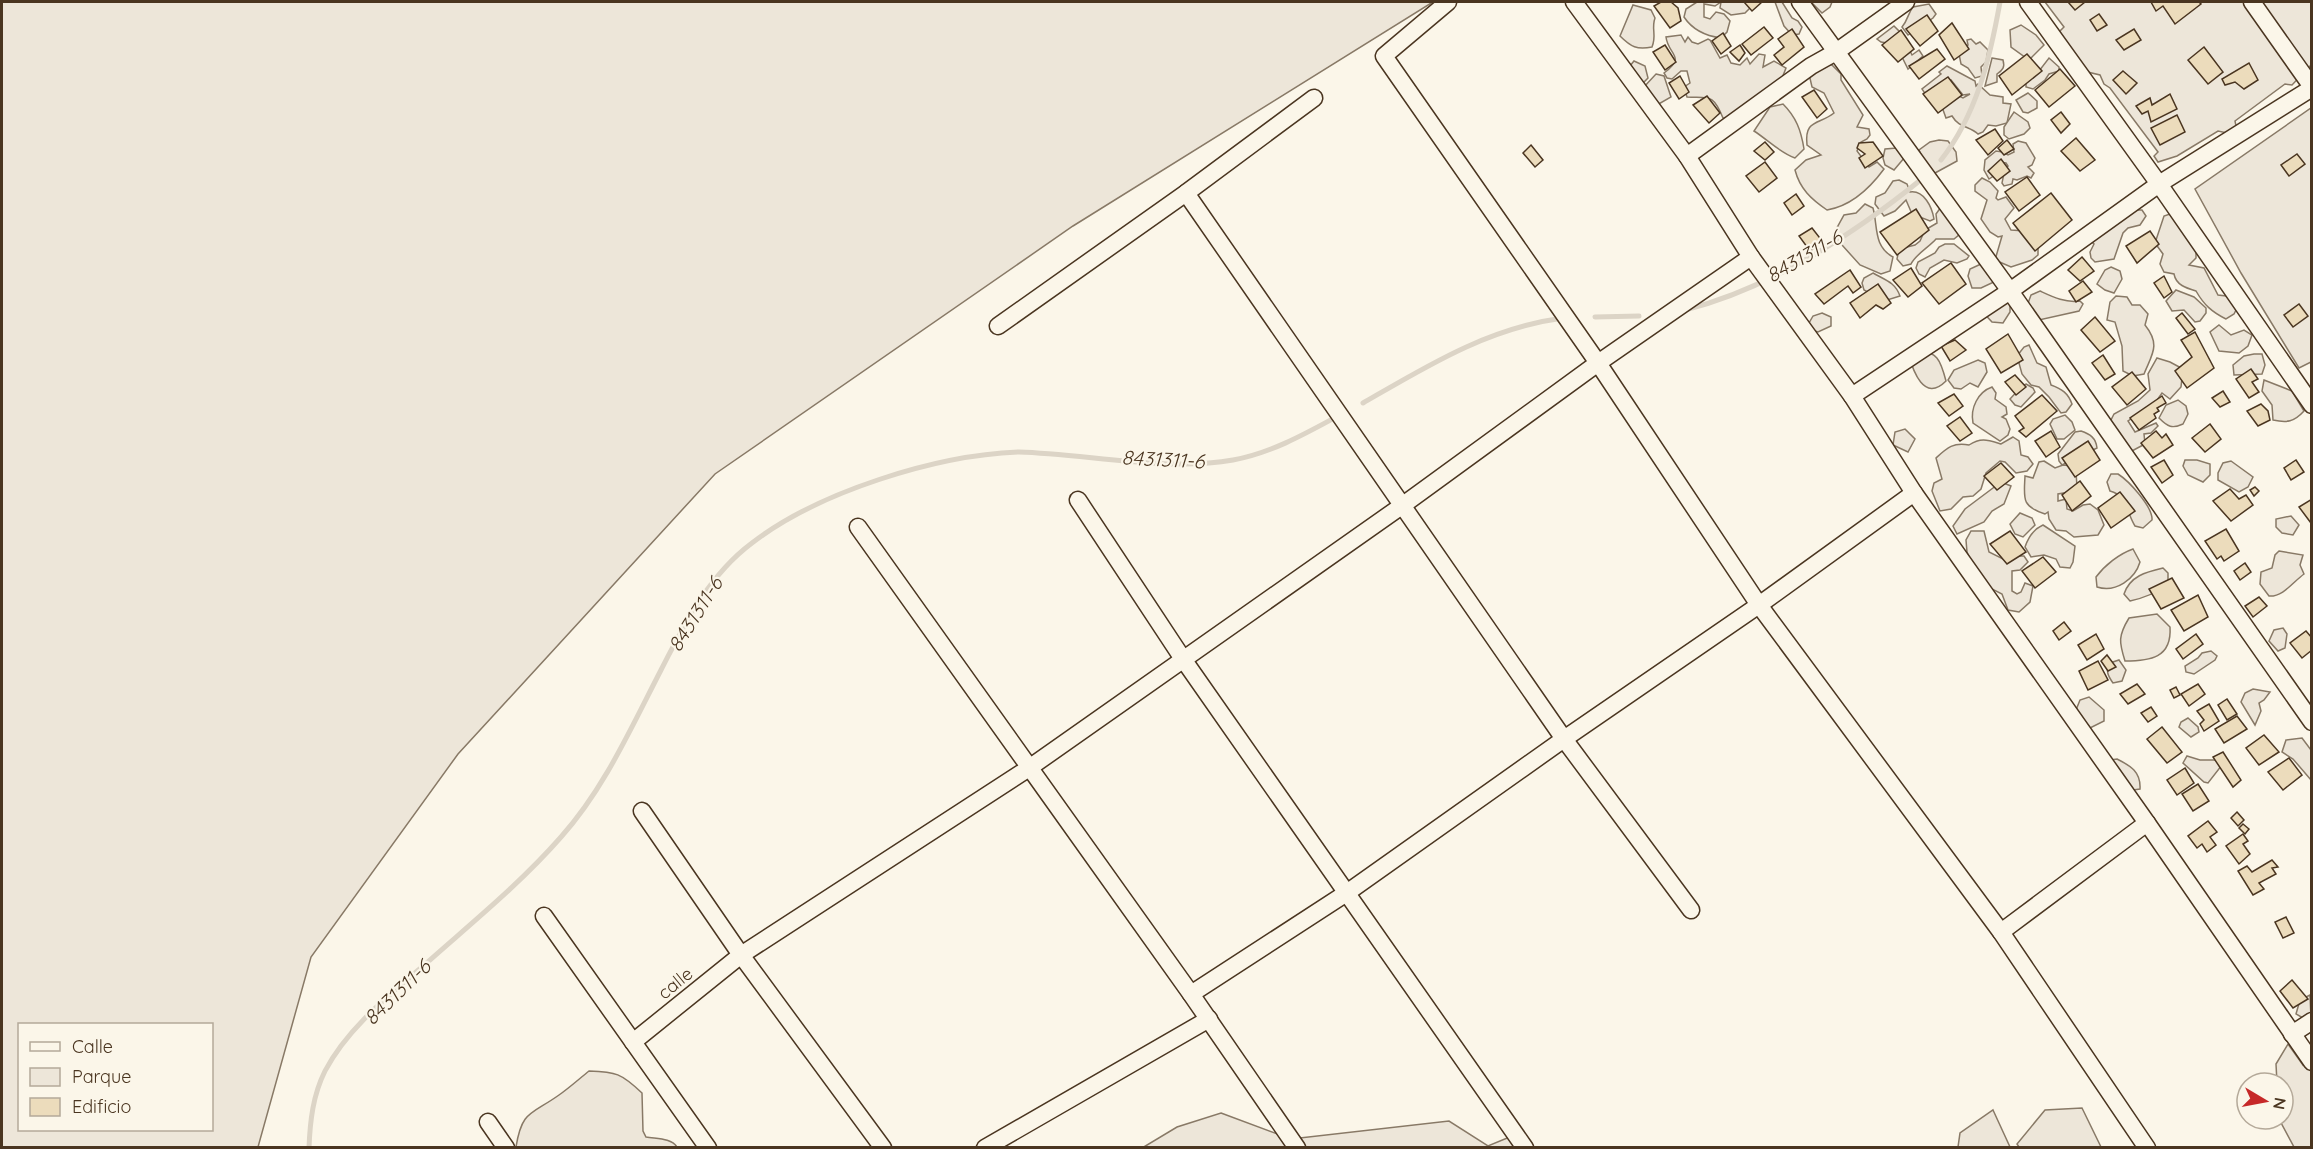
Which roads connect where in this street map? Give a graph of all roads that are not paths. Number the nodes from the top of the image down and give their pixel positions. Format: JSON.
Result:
{"nodes":[{"id":1,"x":1448,"y":2,"type":"edge"},
{"id":2,"x":1575,"y":2,"type":"edge"},
{"id":3,"x":1800,"y":2,"type":"edge"},
{"id":4,"x":1906,"y":2,"type":"edge"},
{"id":5,"x":2028,"y":2,"type":"edge"},
{"id":6,"x":2252,"y":2,"type":"edge"},
{"id":7,"x":1836,"y":52,"type":"junction"},
{"id":8,"x":2312,"y":87,"type":"edge"},
{"id":9,"x":1314,"y":98,"type":"dead end"},
{"id":10,"x":1687,"y":156,"type":"junction"},
{"id":11,"x":2160,"y":184,"type":"junction"},
{"id":12,"x":1186,"y":193,"type":"junction"},
{"id":13,"x":1751,"y":257,"type":"junction"},
{"id":14,"x":2010,"y":291,"type":"junction"},
{"id":15,"x":998,"y":326,"type":"dead end"},
{"id":16,"x":1598,"y":363,"type":"junction"},
{"id":17,"x":1852,"y":396,"type":"junction"},
{"id":18,"x":2312,"y":405,"type":"edge"},
{"id":19,"x":1914,"y":493,"type":"junction"},
{"id":20,"x":1078,"y":500,"type":"dead end"},
{"id":21,"x":1403,"y":504,"type":"junction"},
{"id":22,"x":858,"y":527,"type":"dead end"},
{"id":23,"x":1759,"y":605,"type":"junction"},
{"id":24,"x":1184,"y":660,"type":"junction"},
{"id":25,"x":2312,"y":722,"type":"edge"},
{"id":26,"x":1564,"y":739,"type":"junction"},
{"id":27,"x":1029,"y":768,"type":"junction"},
{"id":28,"x":642,"y":812,"type":"dead end"},
{"id":29,"x":2147,"y":823,"type":"junction"},
{"id":30,"x":1348,"y":892,"type":"junction"},
{"id":31,"x":1691,"y":910,"type":"dead end"},
{"id":32,"x":544,"y":916,"type":"dead end"},
{"id":33,"x":2001,"y":932,"type":"junction"},
{"id":34,"x":741,"y":956,"type":"junction"},
{"id":35,"x":1191,"y":994,"type":"junction"},
{"id":36,"x":1209,"y":1019,"type":"junction"},
{"id":37,"x":2312,"y":1021,"type":"edge"},
{"id":38,"x":2292,"y":1034,"type":"junction"},
{"id":39,"x":633,"y":1042,"type":"junction"},
{"id":40,"x":2312,"y":1062,"type":"edge"},
{"id":41,"x":488,"y":1122,"type":"dead end"},
{"id":42,"x":506,"y":1148,"type":"edge"},
{"id":43,"x":708,"y":1148,"type":"edge"},
{"id":44,"x":883,"y":1148,"type":"edge"},
{"id":45,"x":985,"y":1148,"type":"edge"},
{"id":46,"x":1297,"y":1148,"type":"edge"},
{"id":47,"x":1525,"y":1148,"type":"edge"},
{"id":48,"x":2147,"y":1148,"type":"edge"}],
"edges":[{"from":1,"to":16,"type":"street"},
{"from":2,"to":10,"type":"street"},
{"from":3,"to":7,"type":"street"},
{"from":4,"to":7,"type":"street"},
{"from":5,"to":11,"type":"street"},
{"from":6,"to":8,"type":"street"},
{"from":7,"to":10,"type":"street"},
{"from":7,"to":14,"type":"street"},
{"from":8,"to":11,"type":"street"},
{"from":9,"to":12,"type":"street"},
{"from":10,"to":13,"type":"street"},
{"from":11,"to":14,"type":"street"},
{"from":11,"to":18,"type":"street"},
{"from":12,"to":15,"type":"street"},
{"from":12,"to":21,"type":"street"},
{"from":13,"to":16,"type":"street","name":"calle"},
{"from":13,"to":17,"type":"street"},
{"from":14,"to":17,"type":"street"},
{"from":14,"to":25,"type":"street"},
{"from":16,"to":21,"type":"street","name":"calle"},
{"from":16,"to":23,"type":"street"},
{"from":17,"to":19,"type":"street"},
{"from":19,"to":23,"type":"street"},
{"from":19,"to":29,"type":"street"},
{"from":20,"to":24,"type":"street"},
{"from":21,"to":24,"type":"street","name":"calle"},
{"from":21,"to":26,"type":"street"},
{"from":22,"to":27,"type":"street"},
{"from":23,"to":26,"type":"street"},
{"from":23,"to":33,"type":"street"},
{"from":24,"to":27,"type":"street","name":"calle"},
{"from":24,"to":30,"type":"street"},
{"from":26,"to":30,"type":"street"},
{"from":26,"to":31,"type":"street"},
{"from":27,"to":34,"type":"street","name":"calle"},
{"from":27,"to":35,"type":"street"},
{"from":28,"to":34,"type":"street"},
{"from":29,"to":33,"type":"street"},
{"from":29,"to":38,"type":"street"},
{"from":30,"to":35,"type":"street"},
{"from":30,"to":47,"type":"street"},
{"from":32,"to":39,"type":"street"},
{"from":33,"to":48,"type":"street"},
{"from":34,"to":39,"type":"street","name":"calle"},
{"from":34,"to":44,"type":"street"},
{"from":35,"to":36,"type":"street"},
{"from":36,"to":45,"type":"street"},
{"from":36,"to":46,"type":"street"},
{"from":37,"to":38,"type":"street"},
{"from":38,"to":40,"type":"street"},
{"from":39,"to":43,"type":"street"},
{"from":41,"to":42,"type":"street"}]}
